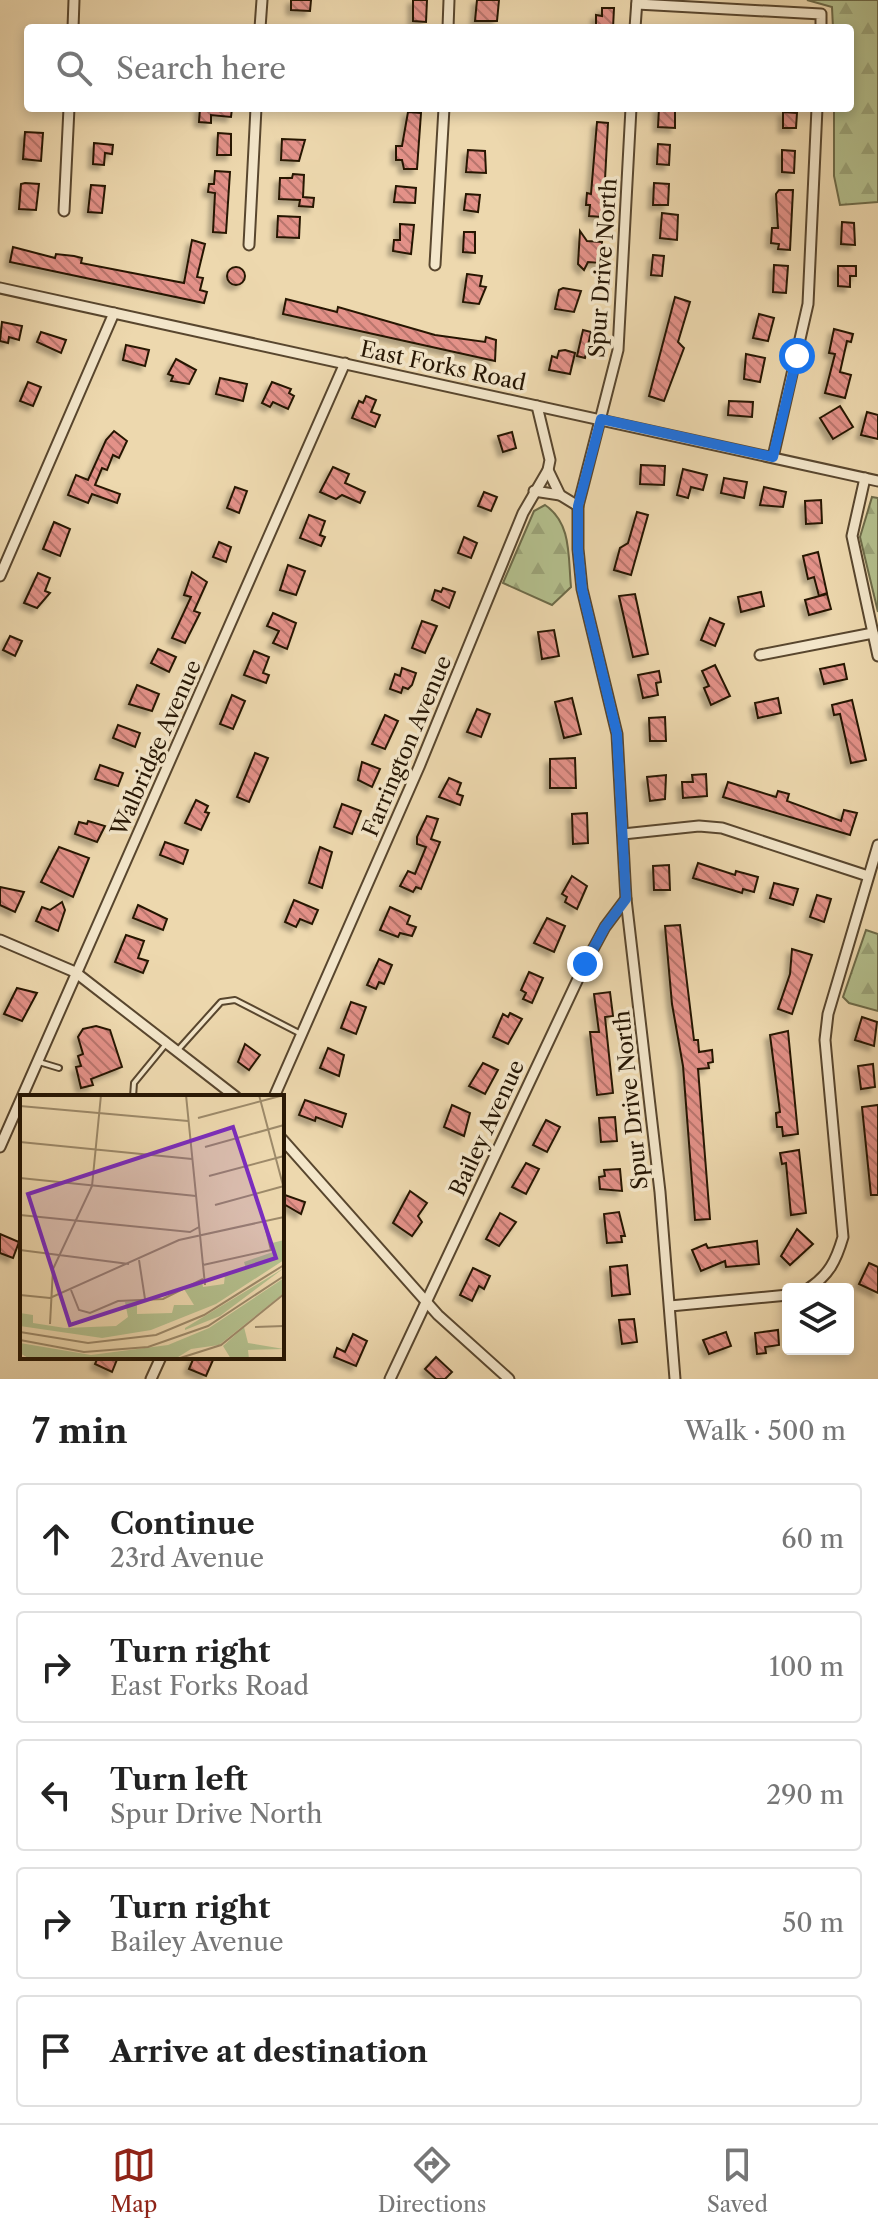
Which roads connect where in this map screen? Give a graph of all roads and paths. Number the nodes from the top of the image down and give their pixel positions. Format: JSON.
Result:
{"nodes":[{"id":1,"x":74,"y":0,"type":"edge"},
{"id":2,"x":262,"y":0,"type":"edge"},
{"id":3,"x":449,"y":0,"type":"edge"},
{"id":4,"x":637,"y":2,"type":"edge"},
{"id":5,"x":73,"y":24,"type":"edge"},
{"id":6,"x":260,"y":24,"type":"edge"},
{"id":7,"x":448,"y":24,"type":"edge"},
{"id":8,"x":635,"y":24,"type":"edge"},
{"id":9,"x":821,"y":24,"type":"edge"},
{"id":10,"x":69,"y":112,"type":"edge"},
{"id":11,"x":256,"y":112,"type":"edge"},
{"id":12,"x":444,"y":112,"type":"edge"},
{"id":13,"x":631,"y":112,"type":"edge"},
{"id":14,"x":817,"y":112,"type":"edge"},
{"id":15,"x":64,"y":211,"type":"dead end"},
{"id":16,"x":249,"y":245,"type":"dead end"},
{"id":17,"x":435,"y":265,"type":"dead end"},
{"id":18,"x":0,"y":288,"type":"edge"},
{"id":19,"x":114,"y":313,"type":"junction"},
{"id":20,"x":345,"y":363,"type":"junction"},
{"id":21,"x":537,"y":406,"type":"junction"},
{"id":22,"x":601,"y":419,"type":"junction"},
{"id":23,"x":773,"y":457,"type":"junction"},
{"id":24,"x":548,"y":470,"type":"junction"},
{"id":25,"x":865,"y":478,"type":"junction"},
{"id":26,"x":878,"y":481,"type":"edge"},
{"id":27,"x":534,"y":491,"type":"junction"},
{"id":28,"x":560,"y":495,"type":"junction"},
{"id":29,"x":578,"y":506,"type":"junction"},
{"id":30,"x":0,"y":576,"type":"edge"},
{"id":31,"x":873,"y":633,"type":"junction"},
{"id":32,"x":760,"y":655,"type":"dead end"},
{"id":33,"x":878,"y":656,"type":"edge"},
{"id":34,"x":623,"y":834,"type":"junction"},
{"id":35,"x":878,"y":845,"type":"edge"},
{"id":36,"x":868,"y":876,"type":"junction"},
{"id":37,"x":626,"y":899,"type":"junction"},
{"id":38,"x":0,"y":940,"type":"edge"},
{"id":39,"x":75,"y":972,"type":"junction"},
{"id":40,"x":302,"y":1034,"type":"junction"},
{"id":41,"x":168,"y":1043,"type":"junction"},
{"id":42,"x":177,"y":1051,"type":"junction"},
{"id":43,"x":37,"y":1061,"type":"junction"},
{"id":44,"x":59,"y":1068,"type":"dead end"},
{"id":45,"x":22,"y":1095,"type":"edge"},
{"id":46,"x":133,"y":1095,"type":"edge"},
{"id":47,"x":233,"y":1095,"type":"edge"},
{"id":48,"x":275,"y":1095,"type":"edge"},
{"id":49,"x":20,"y":1101,"type":"edge"},
{"id":50,"x":284,"y":1141,"type":"edge"},
{"id":51,"x":0,"y":1147,"type":"edge"},
{"id":52,"x":815,"y":1283,"type":"edge"},
{"id":53,"x":782,"y":1296,"type":"edge"},
{"id":54,"x":426,"y":1300,"type":"junction"},
{"id":55,"x":670,"y":1306,"type":"junction"},
{"id":56,"x":160,"y":1359,"type":"edge"},
{"id":57,"x":151,"y":1379,"type":"edge"},
{"id":58,"x":390,"y":1379,"type":"edge"},
{"id":59,"x":509,"y":1379,"type":"edge"},
{"id":60,"x":675,"y":1379,"type":"edge"}],
"edges":[{"from":1,"to":5,"type":"street"},
{"from":2,"to":6,"type":"street"},
{"from":3,"to":7,"type":"street"},
{"from":4,"to":8,"type":"street"},
{"from":4,"to":9,"type":"street"},
{"from":10,"to":15,"type":"street"},
{"from":11,"to":16,"type":"street"},
{"from":12,"to":17,"type":"street"},
{"from":13,"to":22,"type":"street","name":"Spur Drive North"},
{"from":14,"to":23,"type":"street"},
{"from":18,"to":19,"type":"street","name":"East Forks Road"},
{"from":19,"to":20,"type":"street","name":"East Forks Road"},
{"from":19,"to":30,"type":"street"},
{"from":20,"to":21,"type":"street","name":"East Forks Road"},
{"from":20,"to":39,"type":"street","name":"Walbridge Avenue"},
{"from":21,"to":22,"type":"street","name":"East Forks Road"},
{"from":21,"to":24,"type":"street"},
{"from":22,"to":23,"type":"street","name":"East Forks Road"},
{"from":22,"to":29,"type":"street","name":"Spur Drive North"},
{"from":23,"to":25,"type":"street","name":"East Forks Road"},
{"from":24,"to":27,"type":"street","name":"Farrington Avenue"},
{"from":24,"to":28,"type":"street"},
{"from":25,"to":26,"type":"street","name":"East Forks Road"},
{"from":25,"to":31,"type":"street"},
{"from":27,"to":28,"type":"street"},
{"from":27,"to":40,"type":"street","name":"Farrington Avenue"},
{"from":28,"to":29,"type":"street"},
{"from":29,"to":34,"type":"street","name":"Spur Drive North"},
{"from":31,"to":32,"type":"street"},
{"from":31,"to":33,"type":"street"},
{"from":34,"to":36,"type":"street"},
{"from":34,"to":37,"type":"street","name":"Spur Drive North"},
{"from":35,"to":36,"type":"street"},
{"from":36,"to":52,"type":"street"},
{"from":37,"to":54,"type":"street","name":"Bailey Avenue"},
{"from":37,"to":55,"type":"street","name":"Spur Drive North"},
{"from":38,"to":39,"type":"street"},
{"from":39,"to":41,"type":"street"},
{"from":39,"to":43,"type":"street","name":"Walbridge Avenue"},
{"from":40,"to":42,"type":"lane"},
{"from":40,"to":48,"type":"street","name":"Farrington Avenue"},
{"from":41,"to":42,"type":"street"},
{"from":41,"to":46,"type":"lane"},
{"from":42,"to":47,"type":"street"},
{"from":43,"to":44,"type":"lane"},
{"from":43,"to":45,"type":"street","name":"Walbridge Avenue"},
{"from":49,"to":51,"type":"street","name":"Walbridge Avenue"},
{"from":50,"to":54,"type":"street"},
{"from":53,"to":55,"type":"street"},
{"from":54,"to":58,"type":"street","name":"Bailey Avenue"},
{"from":54,"to":59,"type":"street"},
{"from":55,"to":60,"type":"street","name":"Spur Drive North"},
{"from":56,"to":57,"type":"street"}]}
